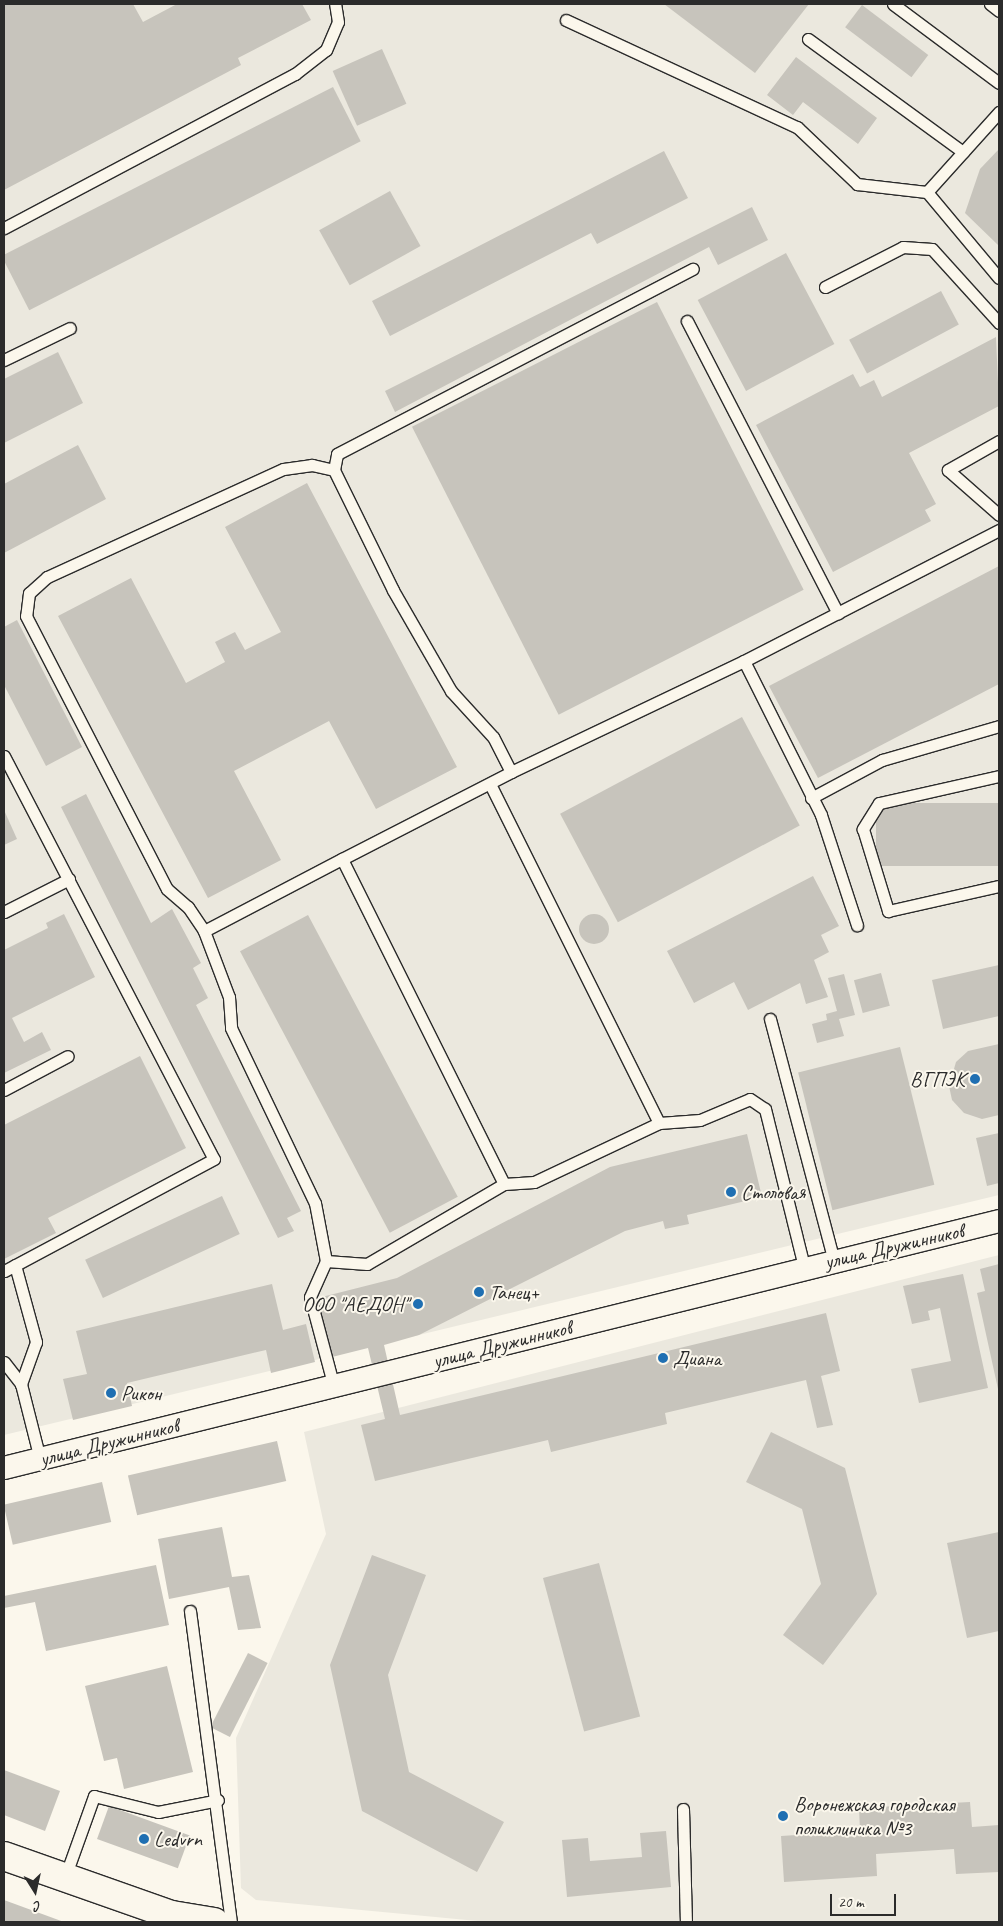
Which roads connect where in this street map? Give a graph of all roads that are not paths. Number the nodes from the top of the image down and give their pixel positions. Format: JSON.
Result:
{"nodes":[{"id":1,"x":335,"y":4,"type":"edge"},
{"id":2,"x":893,"y":4,"type":"edge"},
{"id":3,"x":990,"y":4,"type":"edge"},
{"id":4,"x":999,"y":11,"type":"edge"},
{"id":5,"x":566,"y":20,"type":"dead end"},
{"id":6,"x":808,"y":39,"type":"dead end"},
{"id":7,"x":999,"y":83,"type":"edge"},
{"id":8,"x":999,"y":112,"type":"edge"},
{"id":9,"x":963,"y":152,"type":"junction"},
{"id":10,"x":927,"y":192,"type":"junction"},
{"id":11,"x":4,"y":228,"type":"edge"},
{"id":12,"x":693,"y":269,"type":"dead end"},
{"id":13,"x":999,"y":278,"type":"edge"},
{"id":14,"x":825,"y":287,"type":"dead end"},
{"id":15,"x":687,"y":321,"type":"dead end"},
{"id":16,"x":999,"y":323,"type":"edge"},
{"id":17,"x":70,"y":328,"type":"dead end"},
{"id":18,"x":4,"y":360,"type":"edge"},
{"id":19,"x":999,"y":441,"type":"edge"},
{"id":20,"x":334,"y":470,"type":"junction"},
{"id":21,"x":999,"y":515,"type":"edge"},
{"id":22,"x":999,"y":530,"type":"edge"},
{"id":23,"x":838,"y":614,"type":"junction"},
{"id":24,"x":744,"y":661,"type":"junction"},
{"id":25,"x":999,"y":726,"type":"edge"},
{"id":26,"x":4,"y":756,"type":"edge"},
{"id":27,"x":512,"y":772,"type":"junction"},
{"id":28,"x":999,"y":776,"type":"edge"},
{"id":29,"x":490,"y":784,"type":"junction"},
{"id":30,"x":811,"y":798,"type":"junction"},
{"id":31,"x":342,"y":859,"type":"junction"},
{"id":32,"x":69,"y":879,"type":"junction"},
{"id":33,"x":999,"y":886,"type":"edge"},
{"id":34,"x":4,"y":912,"type":"edge"},
{"id":35,"x":857,"y":925,"type":"dead end"},
{"id":36,"x":204,"y":931,"type":"junction"},
{"id":37,"x":770,"y":1019,"type":"dead end"},
{"id":38,"x":68,"y":1056,"type":"dead end"},
{"id":39,"x":4,"y":1090,"type":"edge"},
{"id":40,"x":659,"y":1123,"type":"junction"},
{"id":41,"x":504,"y":1184,"type":"junction"},
{"id":42,"x":999,"y":1221,"type":"edge"},
{"id":43,"x":834,"y":1261,"type":"junction"},
{"id":44,"x":326,"y":1262,"type":"junction"},
{"id":45,"x":15,"y":1265,"type":"junction"},
{"id":46,"x":804,"y":1267,"type":"junction"},
{"id":47,"x":4,"y":1271,"type":"edge"},
{"id":48,"x":4,"y":1362,"type":"edge"},
{"id":49,"x":21,"y":1384,"type":"junction"},
{"id":50,"x":334,"y":1387,"type":"junction"},
{"id":51,"x":40,"y":1459,"type":"junction"},
{"id":52,"x":4,"y":1468,"type":"edge"},
{"id":53,"x":190,"y":1611,"type":"dead end"},
{"id":54,"x":218,"y":1800,"type":"junction"},
{"id":55,"x":683,"y":1809,"type":"dead end"},
{"id":56,"x":4,"y":1856,"type":"edge"},
{"id":57,"x":65,"y":1877,"type":"junction"},
{"id":58,"x":214,"y":1922,"type":"edge"},
{"id":59,"x":231,"y":1922,"type":"edge"},
{"id":60,"x":686,"y":1922,"type":"edge"}],
"edges":[{"from":1,"to":11,"type":"lane"},
{"from":2,"to":7,"type":"lane"},
{"from":3,"to":4,"type":"lane"},
{"from":5,"to":10,"type":"lane"},
{"from":6,"to":9,"type":"lane"},
{"from":8,"to":9,"type":"lane"},
{"from":9,"to":10,"type":"lane"},
{"from":10,"to":13,"type":"lane"},
{"from":12,"to":20,"type":"lane"},
{"from":14,"to":16,"type":"lane"},
{"from":15,"to":23,"type":"lane"},
{"from":17,"to":18,"type":"lane"},
{"from":19,"to":21,"type":"lane"},
{"from":20,"to":27,"type":"lane"},
{"from":20,"to":36,"type":"lane"},
{"from":22,"to":23,"type":"lane"},
{"from":23,"to":24,"type":"lane"},
{"from":24,"to":27,"type":"lane"},
{"from":24,"to":30,"type":"lane"},
{"from":25,"to":30,"type":"lane"},
{"from":26,"to":32,"type":"lane"},
{"from":27,"to":29,"type":"lane"},
{"from":28,"to":33,"type":"lane"},
{"from":29,"to":31,"type":"lane"},
{"from":29,"to":40,"type":"lane"},
{"from":30,"to":35,"type":"lane"},
{"from":31,"to":36,"type":"lane"},
{"from":31,"to":41,"type":"lane"},
{"from":32,"to":34,"type":"lane"},
{"from":32,"to":45,"type":"lane"},
{"from":36,"to":44,"type":"lane"},
{"from":37,"to":43,"type":"lane"},
{"from":38,"to":39,"type":"lane"},
{"from":40,"to":41,"type":"lane"},
{"from":40,"to":46,"type":"lane"},
{"from":41,"to":44,"type":"lane"},
{"from":42,"to":43,"type":"street","name":"улица Дружинников"},
{"from":43,"to":46,"type":"street","name":"улица Дружинников"},
{"from":44,"to":50,"type":"lane"},
{"from":45,"to":47,"type":"lane"},
{"from":45,"to":49,"type":"lane"},
{"from":46,"to":50,"type":"street","name":"улица Дружинников"},
{"from":48,"to":49,"type":"lane"},
{"from":49,"to":51,"type":"lane"},
{"from":50,"to":51,"type":"street","name":"улица Дружинников"},
{"from":51,"to":52,"type":"street","name":"улица Дружинников"},
{"from":53,"to":54,"type":"lane"},
{"from":54,"to":57,"type":"lane"},
{"from":54,"to":59,"type":"lane"},
{"from":55,"to":60,"type":"lane"},
{"from":56,"to":57,"type":"street"},
{"from":57,"to":58,"type":"street"}]}
